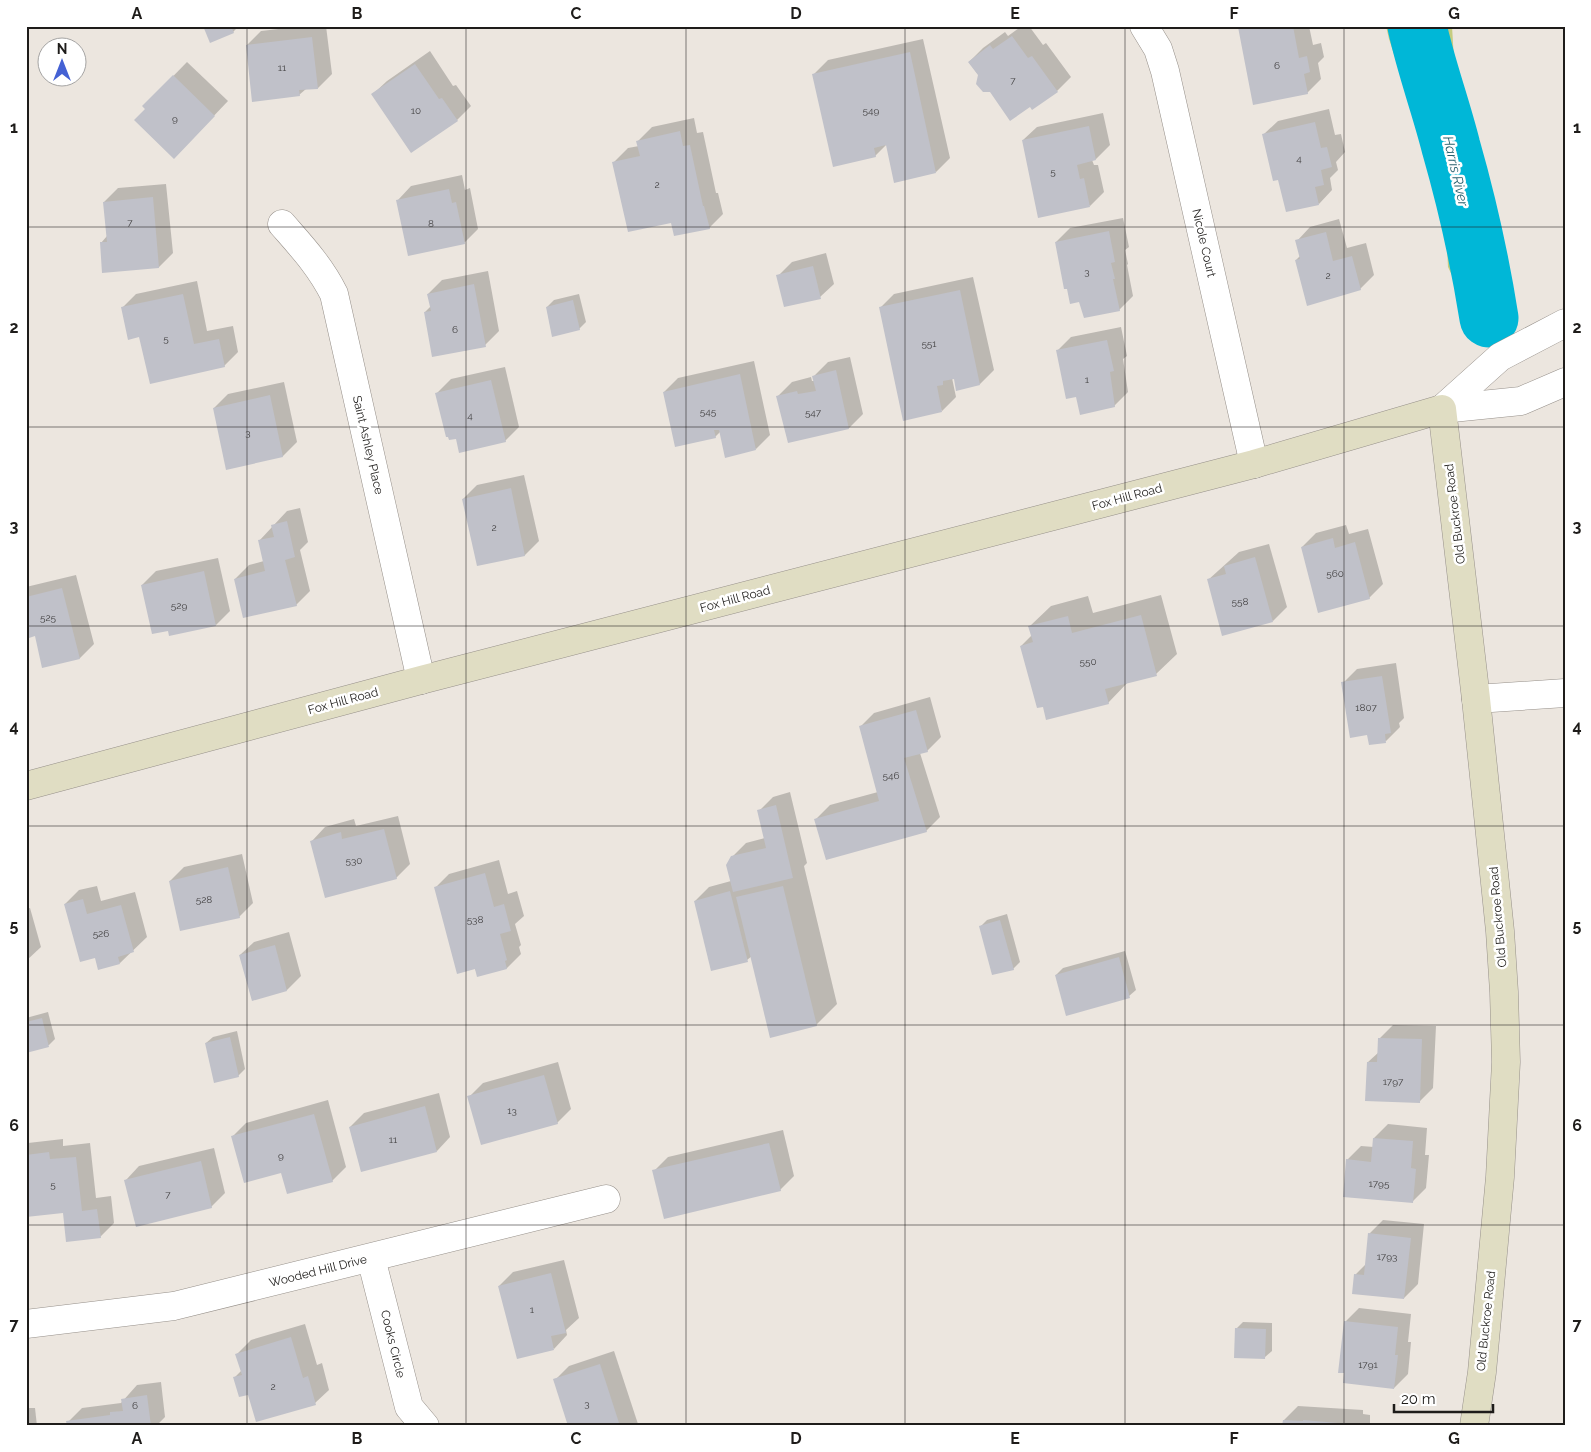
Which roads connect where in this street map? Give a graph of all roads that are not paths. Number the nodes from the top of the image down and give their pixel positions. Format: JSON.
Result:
{"nodes":[{"id":1,"x":1144,"y":26,"type":"edge"},
{"id":2,"x":282,"y":224,"type":"dead end"},
{"id":3,"x":1565,"y":323,"type":"edge"},
{"id":4,"x":1565,"y":382,"type":"edge"},
{"id":5,"x":1442,"y":409,"type":"junction"},
{"id":6,"x":1254,"y":464,"type":"junction"},
{"id":7,"x":421,"y":680,"type":"junction"},
{"id":8,"x":1565,"y":693,"type":"edge"},
{"id":9,"x":1476,"y":699,"type":"junction"},
{"id":10,"x":26,"y":786,"type":"edge"},
{"id":11,"x":606,"y":1199,"type":"dead end"},
{"id":12,"x":371,"y":1258,"type":"junction"},
{"id":13,"x":26,"y":1324,"type":"edge"},
{"id":14,"x":425,"y":1426,"type":"edge"},
{"id":15,"x":1474,"y":1426,"type":"edge"}],
"edges":[{"from":1,"to":6,"type":"street","name":"Nicole Court"},
{"from":2,"to":7,"type":"street","name":"Saint Ashley Place"},
{"from":3,"to":5,"type":"street"},
{"from":4,"to":5,"type":"street"},
{"from":5,"to":6,"type":"main road","name":"Fox Hill Road"},
{"from":5,"to":9,"type":"main road","name":"Old Buckroe Road"},
{"from":6,"to":7,"type":"main road","name":"Fox Hill Road"},
{"from":7,"to":10,"type":"main road","name":"Fox Hill Road"},
{"from":8,"to":9,"type":"street"},
{"from":9,"to":15,"type":"main road","name":"Old Buckroe Road"},
{"from":11,"to":12,"type":"street","name":"Wooded Hill Drive"},
{"from":12,"to":13,"type":"street","name":"Wooded Hill Drive"},
{"from":12,"to":14,"type":"street","name":"Cooks Circle"}]}
